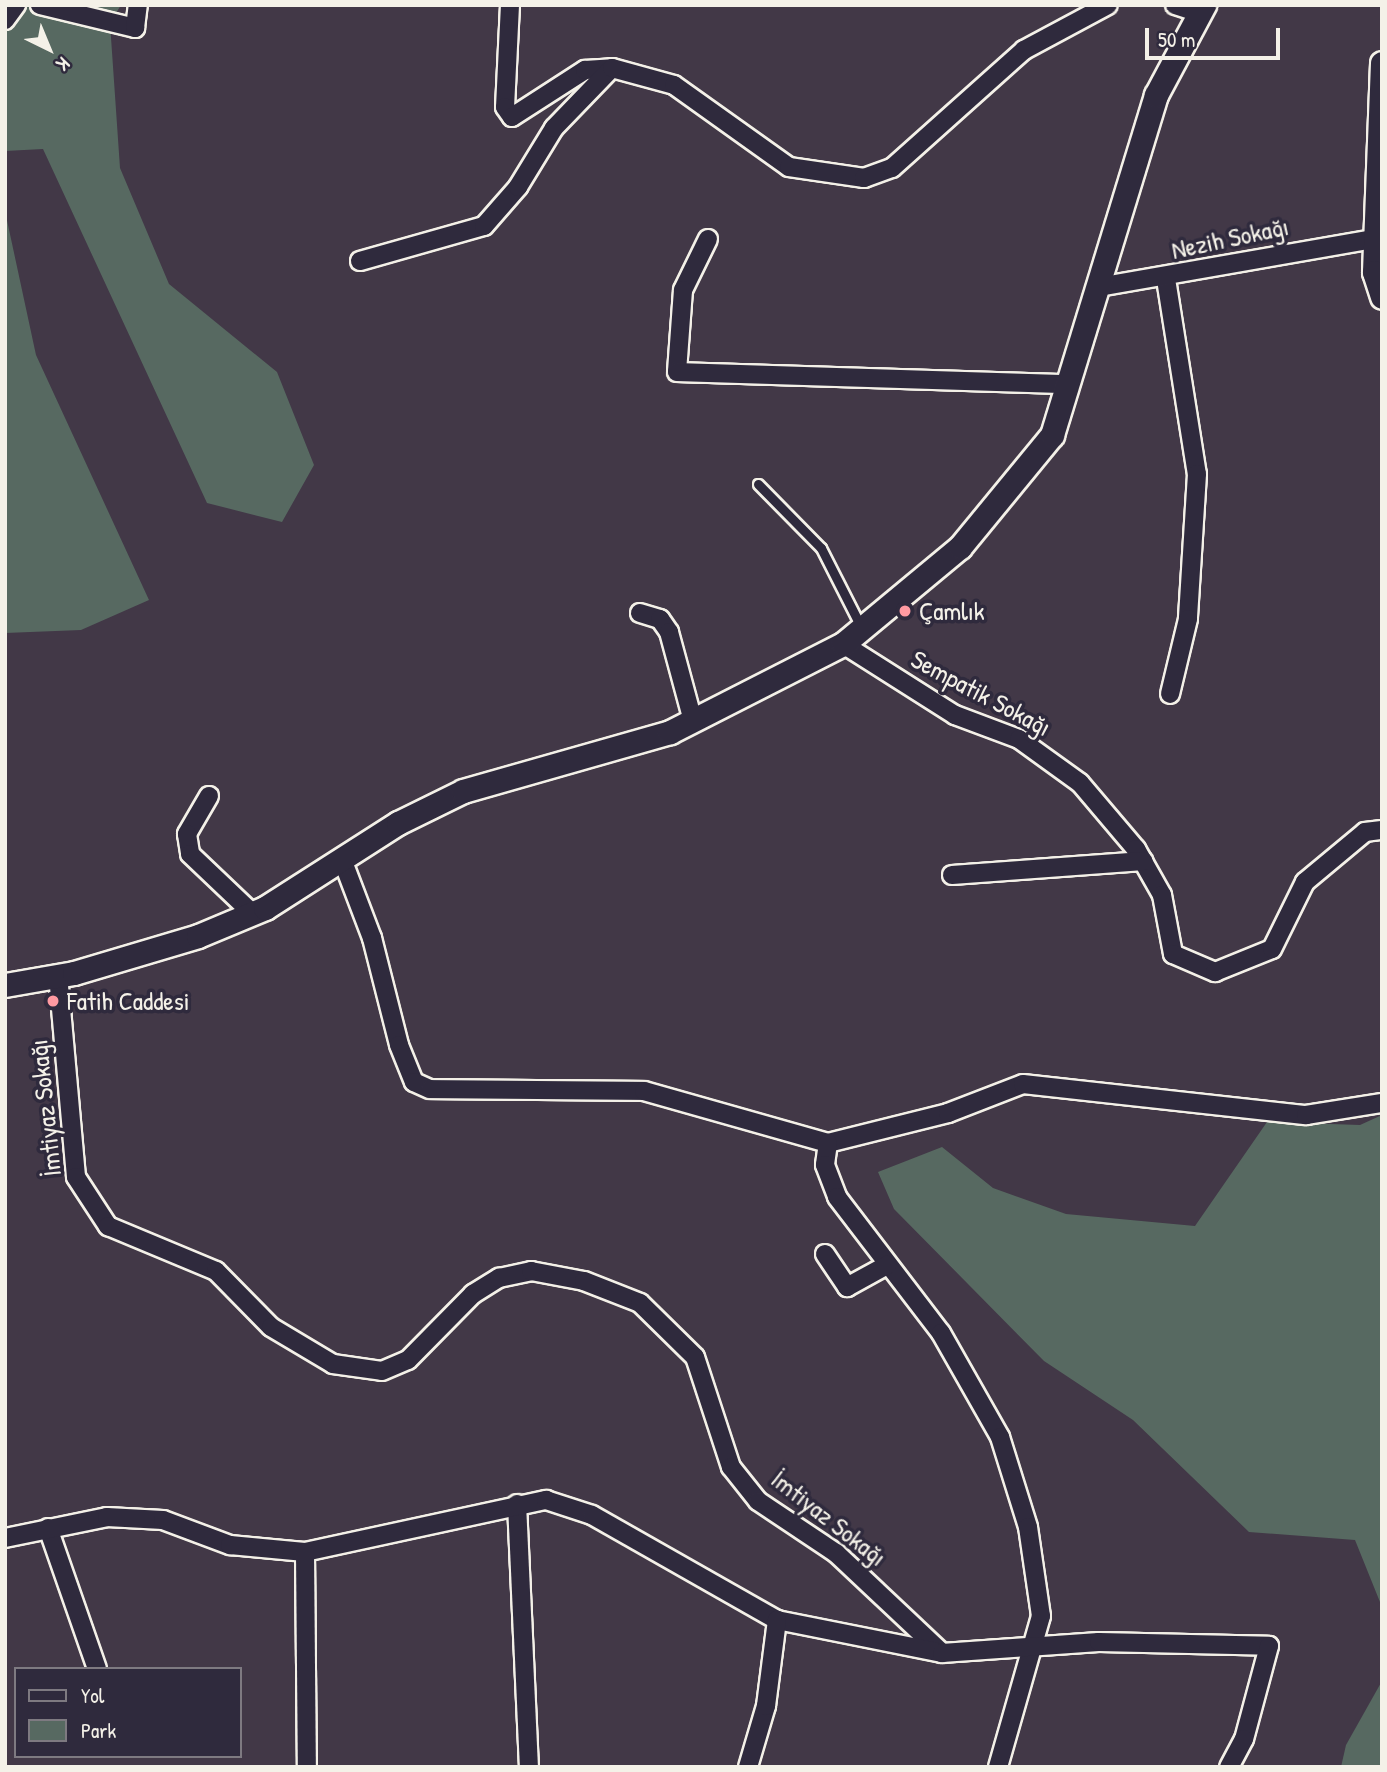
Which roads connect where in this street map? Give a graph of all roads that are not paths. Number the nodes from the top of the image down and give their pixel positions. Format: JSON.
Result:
{"nodes":[{"id":1,"x":16,"y":5,"type":"edge"},
{"id":2,"x":40,"y":5,"type":"edge"},
{"id":3,"x":138,"y":5,"type":"edge"},
{"id":4,"x":510,"y":5,"type":"edge"},
{"id":5,"x":1108,"y":5,"type":"edge"},
{"id":6,"x":1175,"y":5,"type":"edge"},
{"id":7,"x":1201,"y":9,"type":"edge"},
{"id":8,"x":1082,"y":11,"type":"edge"},
{"id":9,"x":5,"y":20,"type":"edge"},
{"id":10,"x":1382,"y":64,"type":"edge"},
{"id":11,"x":612,"y":68,"type":"junction"},
{"id":12,"x":708,"y":239,"type":"dead end"},
{"id":13,"x":1374,"y":239,"type":"junction"},
{"id":14,"x":360,"y":261,"type":"dead end"},
{"id":15,"x":1166,"y":279,"type":"junction"},
{"id":16,"x":1098,"y":287,"type":"junction"},
{"id":17,"x":1382,"y":297,"type":"edge"},
{"id":18,"x":1068,"y":384,"type":"junction"},
{"id":19,"x":758,"y":484,"type":"dead end"},
{"id":20,"x":640,"y":613,"type":"dead end"},
{"id":21,"x":862,"y":628,"type":"junction"},
{"id":22,"x":843,"y":644,"type":"junction"},
{"id":23,"x":1170,"y":694,"type":"dead end"},
{"id":24,"x":693,"y":721,"type":"junction"},
{"id":25,"x":209,"y":796,"type":"dead end"},
{"id":26,"x":1382,"y":830,"type":"edge"},
{"id":27,"x":342,"y":859,"type":"junction"},
{"id":28,"x":1143,"y":861,"type":"junction"},
{"id":29,"x":952,"y":875,"type":"dead end"},
{"id":30,"x":252,"y":913,"type":"junction"},
{"id":31,"x":58,"y":975,"type":"junction"},
{"id":32,"x":5,"y":985,"type":"edge"},
{"id":33,"x":1382,"y":1103,"type":"edge"},
{"id":34,"x":828,"y":1143,"type":"junction"},
{"id":35,"x":825,"y":1254,"type":"dead end"},
{"id":36,"x":887,"y":1265,"type":"junction"},
{"id":37,"x":517,"y":1504,"type":"junction"},
{"id":38,"x":48,"y":1528,"type":"junction"},
{"id":39,"x":5,"y":1538,"type":"edge"},
{"id":40,"x":305,"y":1552,"type":"junction"},
{"id":41,"x":777,"y":1620,"type":"junction"},
{"id":42,"x":1036,"y":1647,"type":"junction"},
{"id":43,"x":942,"y":1653,"type":"junction"},
{"id":44,"x":96,"y":1667,"type":"edge"},
{"id":45,"x":307,"y":1767,"type":"edge"},
{"id":46,"x":529,"y":1767,"type":"edge"},
{"id":47,"x":748,"y":1767,"type":"edge"},
{"id":48,"x":998,"y":1767,"type":"edge"},
{"id":49,"x":1229,"y":1767,"type":"edge"}],
"edges":[{"from":1,"to":9,"type":"street"},
{"from":2,"to":3,"type":"street"},
{"from":4,"to":11,"type":"street"},
{"from":5,"to":8,"type":"street"},
{"from":6,"to":7,"type":"street"},
{"from":7,"to":16,"type":"street"},
{"from":8,"to":11,"type":"street"},
{"from":10,"to":13,"type":"street"},
{"from":11,"to":14,"type":"street"},
{"from":12,"to":18,"type":"street"},
{"from":13,"to":15,"type":"street","name":"Nezih Sokağı"},
{"from":13,"to":17,"type":"street"},
{"from":15,"to":16,"type":"street","name":"Nezih Sokağı"},
{"from":15,"to":23,"type":"street"},
{"from":16,"to":18,"type":"street"},
{"from":18,"to":21,"type":"street"},
{"from":19,"to":21,"type":"lane"},
{"from":20,"to":24,"type":"street"},
{"from":21,"to":22,"type":"street"},
{"from":22,"to":24,"type":"street"},
{"from":22,"to":28,"type":"street","name":"Sempatik Sokağı"},
{"from":24,"to":27,"type":"street"},
{"from":25,"to":30,"type":"street"},
{"from":26,"to":28,"type":"street","name":"Sempatik Sokağı"},
{"from":27,"to":30,"type":"street"},
{"from":27,"to":34,"type":"street"},
{"from":28,"to":29,"type":"street"},
{"from":30,"to":31,"type":"street"},
{"from":31,"to":32,"type":"street"},
{"from":31,"to":43,"type":"street","name":"İmtiyaz Sokağı"},
{"from":33,"to":34,"type":"street"},
{"from":34,"to":36,"type":"street"},
{"from":35,"to":36,"type":"street"},
{"from":36,"to":42,"type":"street"},
{"from":37,"to":40,"type":"street"},
{"from":37,"to":41,"type":"street"},
{"from":37,"to":46,"type":"street"},
{"from":38,"to":39,"type":"street"},
{"from":38,"to":40,"type":"street"},
{"from":38,"to":44,"type":"street"},
{"from":40,"to":45,"type":"street"},
{"from":41,"to":43,"type":"street"},
{"from":41,"to":47,"type":"street"},
{"from":42,"to":43,"type":"street"},
{"from":42,"to":48,"type":"street"},
{"from":42,"to":49,"type":"street"}]}
